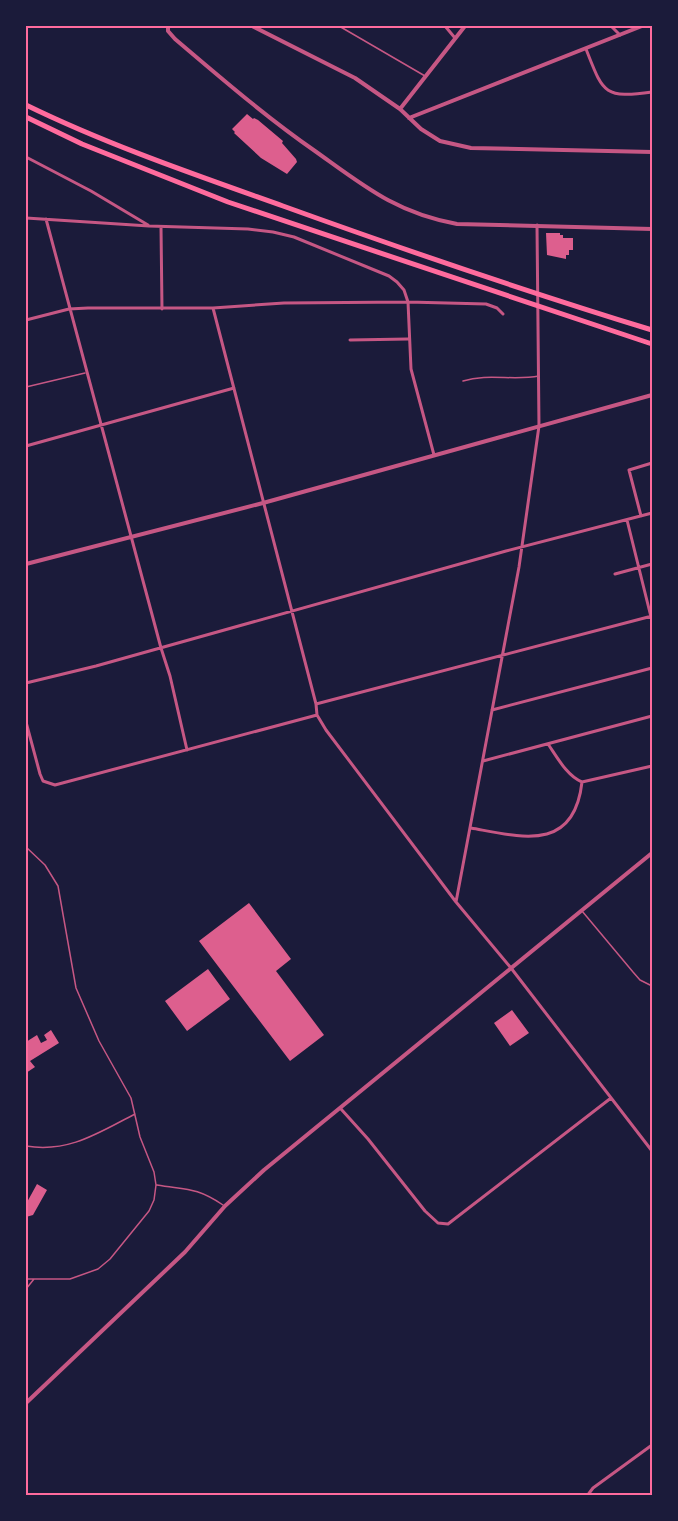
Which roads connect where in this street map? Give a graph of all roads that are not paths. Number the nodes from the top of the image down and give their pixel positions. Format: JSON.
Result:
{"nodes":[{"id":1,"x":168,"y":26,"type":"edge"},
{"id":2,"x":252,"y":26,"type":"edge"},
{"id":3,"x":339,"y":26,"type":"edge"},
{"id":4,"x":445,"y":26,"type":"edge"},
{"id":5,"x":465,"y":26,"type":"edge"},
{"id":6,"x":611,"y":26,"type":"edge"},
{"id":7,"x":642,"y":26,"type":"edge"},
{"id":8,"x":620,"y":35,"type":"junction"},
{"id":9,"x":455,"y":38,"type":"junction"},
{"id":10,"x":586,"y":49,"type":"junction"},
{"id":11,"x":425,"y":76,"type":"junction"},
{"id":12,"x":652,"y":92,"type":"edge"},
{"id":13,"x":26,"y":105,"type":"edge"},
{"id":14,"x":400,"y":109,"type":"junction"},
{"id":15,"x":26,"y":117,"type":"edge"},
{"id":16,"x":408,"y":118,"type":"junction"},
{"id":17,"x":652,"y":152,"type":"edge"},
{"id":18,"x":26,"y":157,"type":"edge"},
{"id":19,"x":26,"y":218,"type":"edge"},
{"id":20,"x":46,"y":219,"type":"junction"},
{"id":21,"x":537,"y":225,"type":"junction"},
{"id":22,"x":149,"y":226,"type":"junction"},
{"id":23,"x":161,"y":227,"type":"junction"},
{"id":24,"x":652,"y":229,"type":"edge"},
{"id":25,"x":537,"y":293,"type":"junction"},
{"id":26,"x":408,"y":302,"type":"junction"},
{"id":27,"x":537,"y":306,"type":"junction"},
{"id":28,"x":213,"y":308,"type":"junction"},
{"id":29,"x":69,"y":309,"type":"junction"},
{"id":30,"x":162,"y":309,"type":"junction"},
{"id":31,"x":503,"y":314,"type":"dead end"},
{"id":32,"x":26,"y":320,"type":"edge"},
{"id":33,"x":652,"y":330,"type":"edge"},
{"id":34,"x":408,"y":339,"type":"junction"},
{"id":35,"x":350,"y":340,"type":"dead end"},
{"id":36,"x":652,"y":344,"type":"edge"},
{"id":37,"x":86,"y":372,"type":"junction"},
{"id":38,"x":539,"y":376,"type":"junction"},
{"id":39,"x":463,"y":381,"type":"dead end"},
{"id":40,"x":26,"y":387,"type":"edge"},
{"id":41,"x":234,"y":388,"type":"junction"},
{"id":42,"x":652,"y":395,"type":"edge"},
{"id":43,"x":101,"y":425,"type":"junction"},
{"id":44,"x":539,"y":426,"type":"junction"},
{"id":45,"x":26,"y":446,"type":"edge"},
{"id":46,"x":434,"y":455,"type":"junction"},
{"id":47,"x":652,"y":463,"type":"edge"},
{"id":48,"x":263,"y":503,"type":"junction"},
{"id":49,"x":652,"y":513,"type":"edge"},
{"id":50,"x":641,"y":516,"type":"junction"},
{"id":51,"x":627,"y":520,"type":"junction"},
{"id":52,"x":131,"y":537,"type":"junction"},
{"id":53,"x":522,"y":548,"type":"junction"},
{"id":54,"x":26,"y":564,"type":"edge"},
{"id":55,"x":652,"y":564,"type":"edge"},
{"id":56,"x":638,"y":568,"type":"junction"},
{"id":57,"x":615,"y":574,"type":"dead end"},
{"id":58,"x":291,"y":613,"type":"junction"},
{"id":59,"x":652,"y":616,"type":"edge"},
{"id":60,"x":652,"y":621,"type":"edge"},
{"id":61,"x":160,"y":648,"type":"junction"},
{"id":62,"x":502,"y":655,"type":"junction"},
{"id":63,"x":652,"y":668,"type":"edge"},
{"id":64,"x":26,"y":683,"type":"edge"},
{"id":65,"x":316,"y":704,"type":"junction"},
{"id":66,"x":492,"y":710,"type":"junction"},
{"id":67,"x":317,"y":715,"type":"junction"},
{"id":68,"x":652,"y":716,"type":"edge"},
{"id":69,"x":26,"y":722,"type":"edge"},
{"id":70,"x":548,"y":744,"type":"junction"},
{"id":71,"x":188,"y":750,"type":"junction"},
{"id":72,"x":483,"y":761,"type":"junction"},
{"id":73,"x":652,"y":766,"type":"edge"},
{"id":74,"x":582,"y":782,"type":"junction"},
{"id":75,"x":471,"y":828,"type":"junction"},
{"id":76,"x":26,"y":847,"type":"edge"},
{"id":77,"x":652,"y":853,"type":"edge"},
{"id":78,"x":456,"y":902,"type":"junction"},
{"id":79,"x":582,"y":911,"type":"junction"},
{"id":80,"x":511,"y":968,"type":"junction"},
{"id":81,"x":652,"y":986,"type":"edge"},
{"id":82,"x":611,"y":1098,"type":"junction"},
{"id":83,"x":341,"y":1109,"type":"junction"},
{"id":84,"x":135,"y":1113,"type":"junction"},
{"id":85,"x":26,"y":1146,"type":"edge"},
{"id":86,"x":652,"y":1151,"type":"edge"},
{"id":87,"x":156,"y":1185,"type":"junction"},
{"id":88,"x":225,"y":1206,"type":"junction"},
{"id":89,"x":34,"y":1278,"type":"junction"},
{"id":90,"x":26,"y":1279,"type":"edge"},
{"id":91,"x":26,"y":1289,"type":"edge"},
{"id":92,"x":26,"y":1403,"type":"edge"},
{"id":93,"x":652,"y":1445,"type":"edge"},
{"id":94,"x":587,"y":1496,"type":"edge"}],
"edges":[{"from":1,"to":21,"type":"street"},
{"from":2,"to":14,"type":"street"},
{"from":3,"to":11,"type":"lane"},
{"from":4,"to":9,"type":"street"},
{"from":5,"to":9,"type":"street"},
{"from":6,"to":8,"type":"street"},
{"from":7,"to":8,"type":"street"},
{"from":8,"to":10,"type":"street"},
{"from":9,"to":11,"type":"street"},
{"from":10,"to":12,"type":"street"},
{"from":10,"to":16,"type":"street"},
{"from":11,"to":14,"type":"street"},
{"from":13,"to":25,"type":"highway"},
{"from":14,"to":16,"type":"street"},
{"from":15,"to":27,"type":"highway"},
{"from":16,"to":17,"type":"street"},
{"from":18,"to":22,"type":"street"},
{"from":19,"to":20,"type":"street"},
{"from":20,"to":22,"type":"street"},
{"from":20,"to":29,"type":"street"},
{"from":21,"to":24,"type":"street"},
{"from":21,"to":25,"type":"street"},
{"from":22,"to":23,"type":"street"},
{"from":23,"to":26,"type":"street"},
{"from":23,"to":30,"type":"street"},
{"from":25,"to":27,"type":"street"},
{"from":25,"to":33,"type":"highway"},
{"from":26,"to":28,"type":"street"},
{"from":26,"to":31,"type":"street"},
{"from":26,"to":34,"type":"street"},
{"from":27,"to":36,"type":"highway"},
{"from":27,"to":38,"type":"street"},
{"from":28,"to":30,"type":"street"},
{"from":28,"to":41,"type":"street"},
{"from":29,"to":30,"type":"street"},
{"from":29,"to":32,"type":"street"},
{"from":29,"to":37,"type":"street"},
{"from":34,"to":35,"type":"street"},
{"from":34,"to":46,"type":"street"},
{"from":37,"to":40,"type":"lane"},
{"from":37,"to":43,"type":"street"},
{"from":38,"to":39,"type":"lane"},
{"from":38,"to":44,"type":"street"},
{"from":41,"to":43,"type":"street"},
{"from":41,"to":48,"type":"street"},
{"from":42,"to":44,"type":"street"},
{"from":43,"to":45,"type":"street"},
{"from":43,"to":52,"type":"street"},
{"from":44,"to":46,"type":"street"},
{"from":44,"to":53,"type":"street"},
{"from":46,"to":48,"type":"street"},
{"from":47,"to":50,"type":"street"},
{"from":48,"to":52,"type":"street"},
{"from":48,"to":58,"type":"street"},
{"from":49,"to":50,"type":"street"},
{"from":50,"to":51,"type":"street"},
{"from":51,"to":53,"type":"street"},
{"from":51,"to":56,"type":"street"},
{"from":52,"to":54,"type":"street"},
{"from":52,"to":61,"type":"street"},
{"from":53,"to":58,"type":"street"},
{"from":53,"to":62,"type":"street"},
{"from":55,"to":56,"type":"street"},
{"from":56,"to":57,"type":"street"},
{"from":56,"to":59,"type":"street"},
{"from":58,"to":61,"type":"street"},
{"from":58,"to":65,"type":"street"},
{"from":59,"to":60,"type":"street"},
{"from":59,"to":62,"type":"street"},
{"from":61,"to":64,"type":"street"},
{"from":61,"to":71,"type":"street"},
{"from":62,"to":65,"type":"street"},
{"from":62,"to":66,"type":"street"},
{"from":63,"to":66,"type":"street"},
{"from":65,"to":67,"type":"street"},
{"from":66,"to":72,"type":"street"},
{"from":67,"to":71,"type":"street"},
{"from":67,"to":78,"type":"street"},
{"from":68,"to":70,"type":"street"},
{"from":69,"to":71,"type":"street"},
{"from":70,"to":72,"type":"street"},
{"from":70,"to":74,"type":"street"},
{"from":72,"to":75,"type":"street"},
{"from":73,"to":74,"type":"street"},
{"from":74,"to":75,"type":"street"},
{"from":75,"to":78,"type":"street"},
{"from":76,"to":84,"type":"lane"},
{"from":77,"to":79,"type":"street"},
{"from":78,"to":80,"type":"street"},
{"from":79,"to":80,"type":"street"},
{"from":79,"to":81,"type":"lane"},
{"from":80,"to":82,"type":"street"},
{"from":80,"to":83,"type":"street"},
{"from":82,"to":83,"type":"street"},
{"from":82,"to":86,"type":"street"},
{"from":83,"to":88,"type":"street"},
{"from":84,"to":85,"type":"lane"},
{"from":84,"to":87,"type":"lane"},
{"from":87,"to":88,"type":"lane"},
{"from":87,"to":89,"type":"lane"},
{"from":88,"to":92,"type":"street"},
{"from":89,"to":90,"type":"lane"},
{"from":89,"to":91,"type":"lane"},
{"from":93,"to":94,"type":"street"}]}
